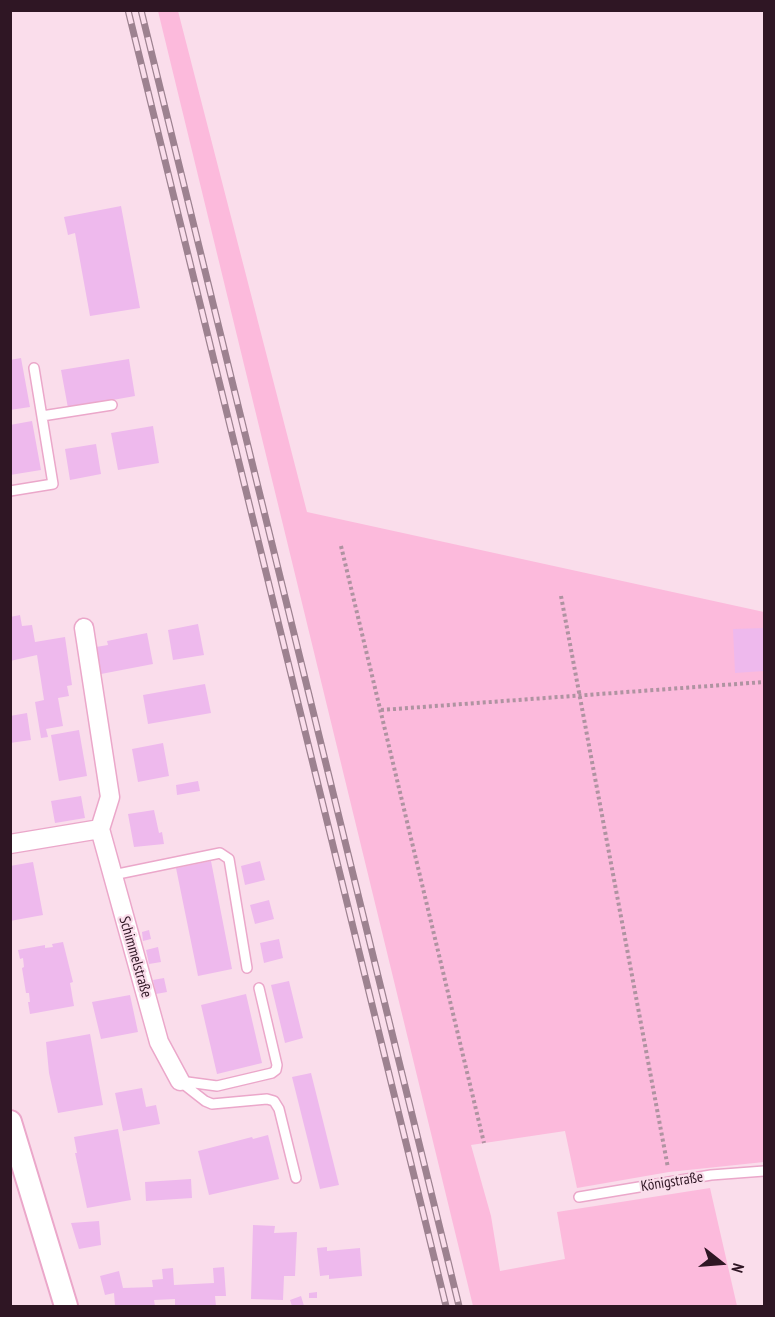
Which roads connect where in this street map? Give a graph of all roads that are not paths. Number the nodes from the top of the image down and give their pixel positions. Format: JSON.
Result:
{"nodes":[{"id":1,"x":34,"y":368,"type":"dead end"},
{"id":2,"x":112,"y":405,"type":"dead end"},
{"id":3,"x":42,"y":416,"type":"junction"},
{"id":4,"x":10,"y":491,"type":"edge"},
{"id":5,"x":84,"y":628,"type":"dead end"},
{"id":6,"x":100,"y":829,"type":"junction"},
{"id":7,"x":10,"y":844,"type":"edge"},
{"id":8,"x":112,"y":874,"type":"junction"},
{"id":9,"x":248,"y":968,"type":"dead end"},
{"id":10,"x":259,"y":988,"type":"dead end"},
{"id":11,"x":180,"y":1081,"type":"junction"},
{"id":12,"x":10,"y":1122,"type":"edge"},
{"id":13,"x":765,"y":1171,"type":"edge"},
{"id":14,"x":296,"y":1178,"type":"dead end"},
{"id":15,"x":579,"y":1197,"type":"dead end"},
{"id":16,"x":66,"y":1306,"type":"edge"}],
"edges":[{"from":1,"to":3,"type":"lane"},
{"from":2,"to":3,"type":"lane"},
{"from":3,"to":4,"type":"lane"},
{"from":5,"to":6,"type":"street"},
{"from":6,"to":7,"type":"street"},
{"from":6,"to":8,"type":"street","name":"Schimmelstraße"},
{"from":8,"to":9,"type":"lane"},
{"from":8,"to":11,"type":"street","name":"Schimmelstraße"},
{"from":10,"to":11,"type":"lane"},
{"from":11,"to":14,"type":"lane"},
{"from":12,"to":16,"type":"street"},
{"from":13,"to":15,"type":"lane","name":"Königstraße"}]}
